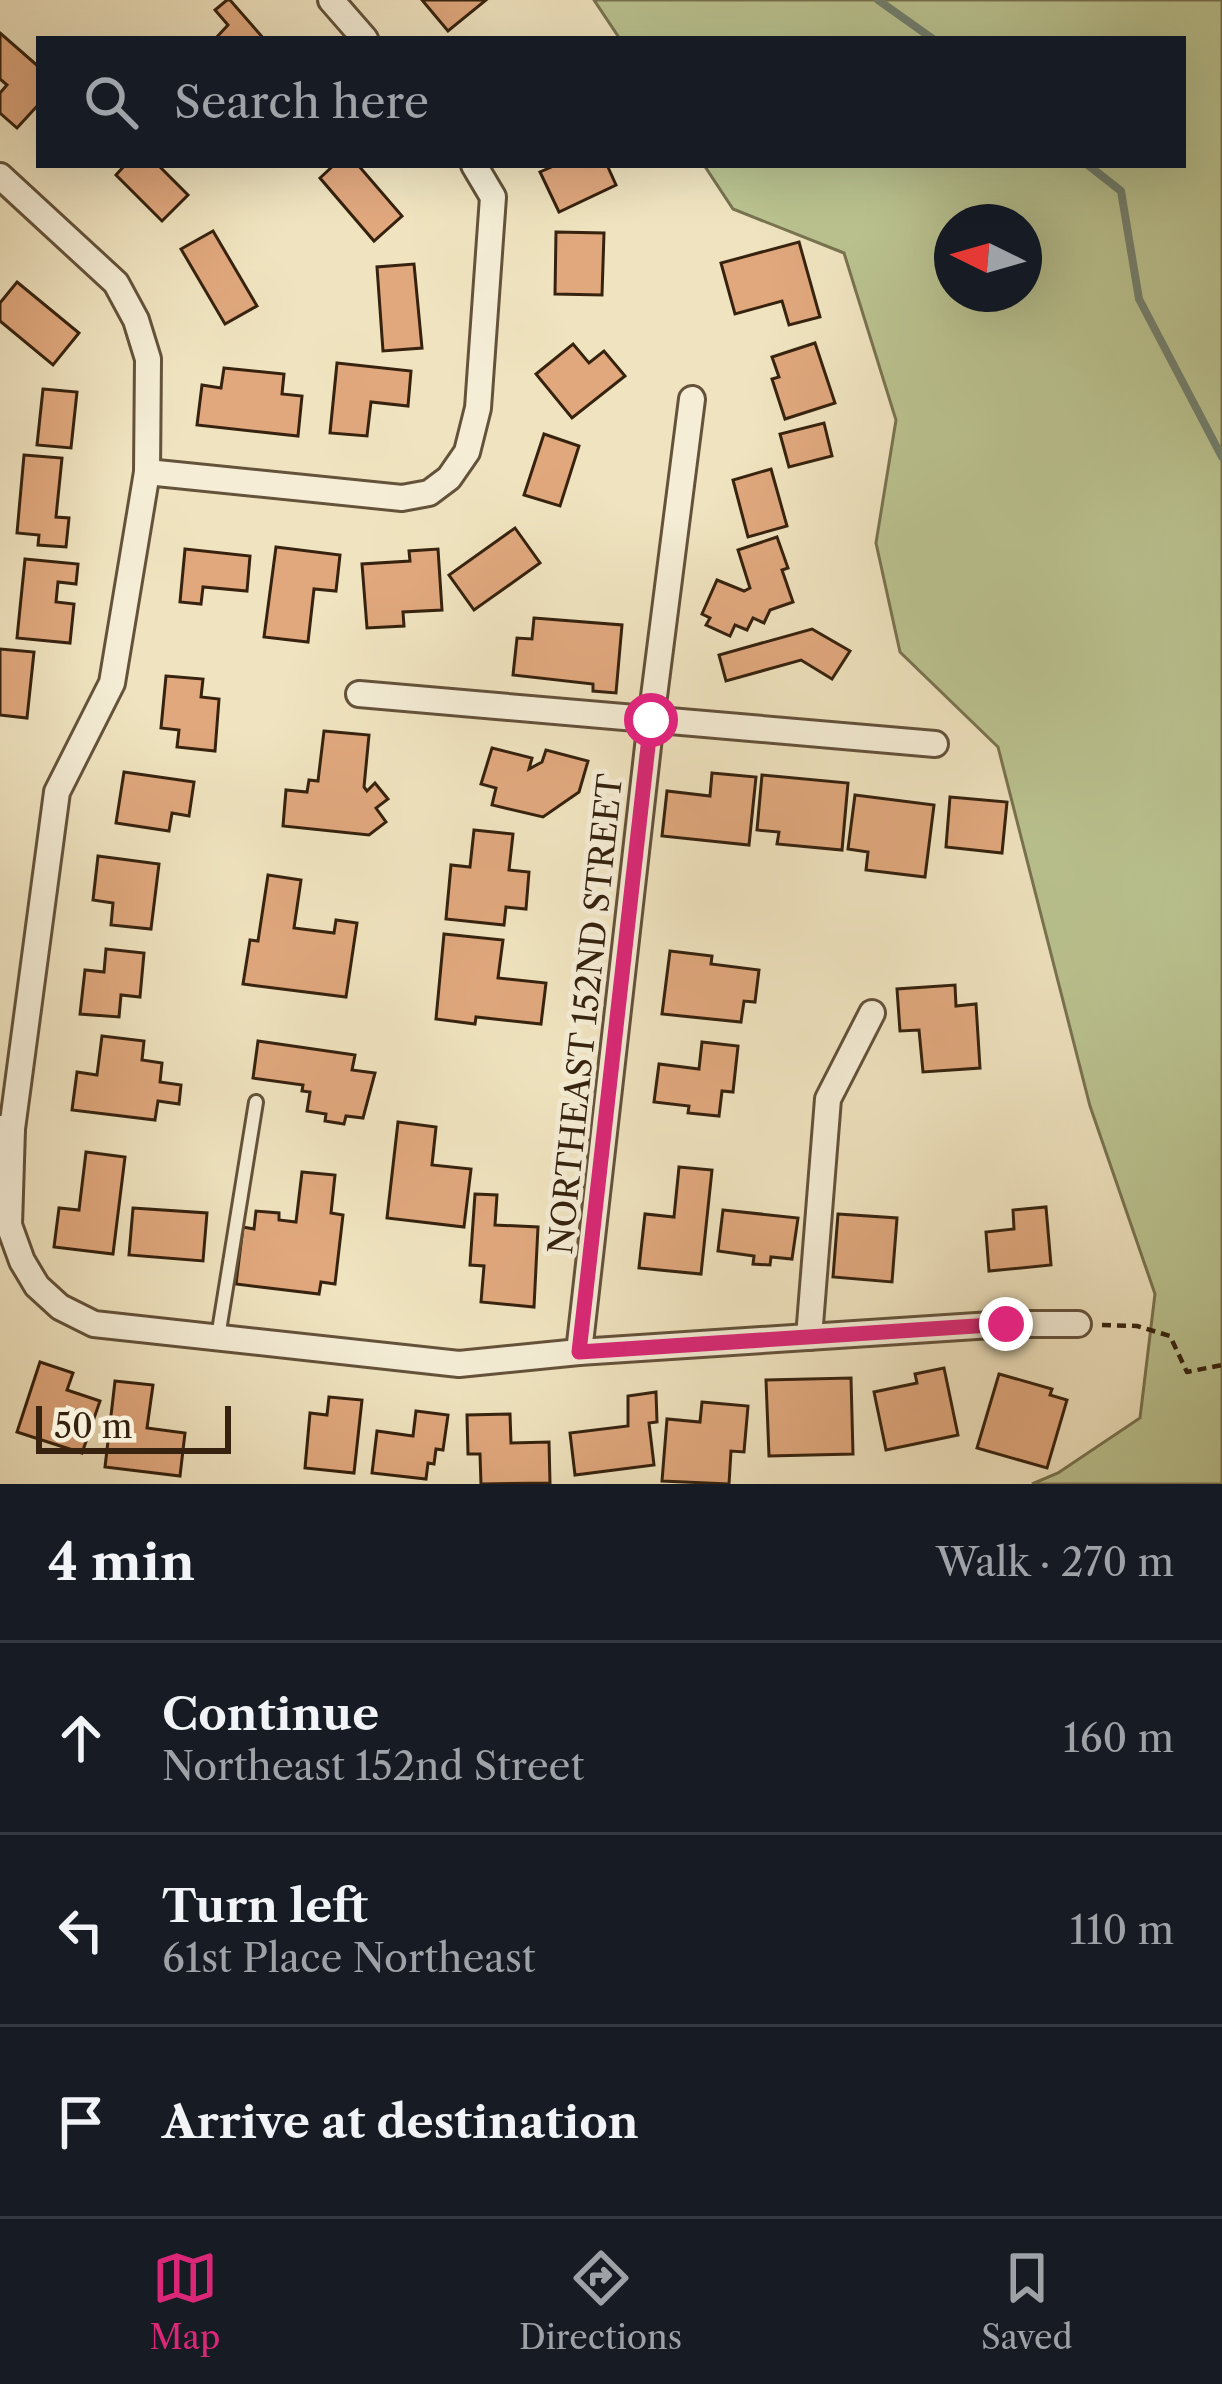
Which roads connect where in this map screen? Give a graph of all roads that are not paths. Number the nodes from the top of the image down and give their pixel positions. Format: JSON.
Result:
{"nodes":[{"id":1,"x":331,"y":0,"type":"edge"},
{"id":2,"x":362,"y":36,"type":"edge"},
{"id":3,"x":478,"y":169,"type":"edge"},
{"id":4,"x":0,"y":176,"type":"edge"},
{"id":5,"x":692,"y":399,"type":"dead end"},
{"id":6,"x":147,"y":472,"type":"junction"},
{"id":7,"x":359,"y":694,"type":"dead end"},
{"id":8,"x":651,"y":720,"type":"junction"},
{"id":9,"x":934,"y":744,"type":"dead end"},
{"id":10,"x":872,"y":1013,"type":"dead end"},
{"id":11,"x":256,"y":1102,"type":"dead end"},
{"id":12,"x":6,"y":1128,"type":"edge"},
{"id":13,"x":1078,"y":1324,"type":"road end"},
{"id":14,"x":218,"y":1337,"type":"junction"},
{"id":15,"x":809,"y":1337,"type":"junction"},
{"id":16,"x":579,"y":1352,"type":"junction"}],
"edges":[{"from":1,"to":2,"type":"street"},
{"from":3,"to":6,"type":"street"},
{"from":4,"to":6,"type":"street"},
{"from":5,"to":8,"type":"street","name":"NORTHEAST 152ND STREET"},
{"from":6,"to":12,"type":"street"},
{"from":7,"to":8,"type":"street"},
{"from":8,"to":9,"type":"street"},
{"from":8,"to":16,"type":"street","name":"NORTHEAST 152ND STREET"},
{"from":10,"to":15,"type":"street"},
{"from":11,"to":14,"type":"lane"},
{"from":12,"to":14,"type":"street"},
{"from":13,"to":15,"type":"street"},
{"from":14,"to":16,"type":"street"},
{"from":15,"to":16,"type":"street"}]}
